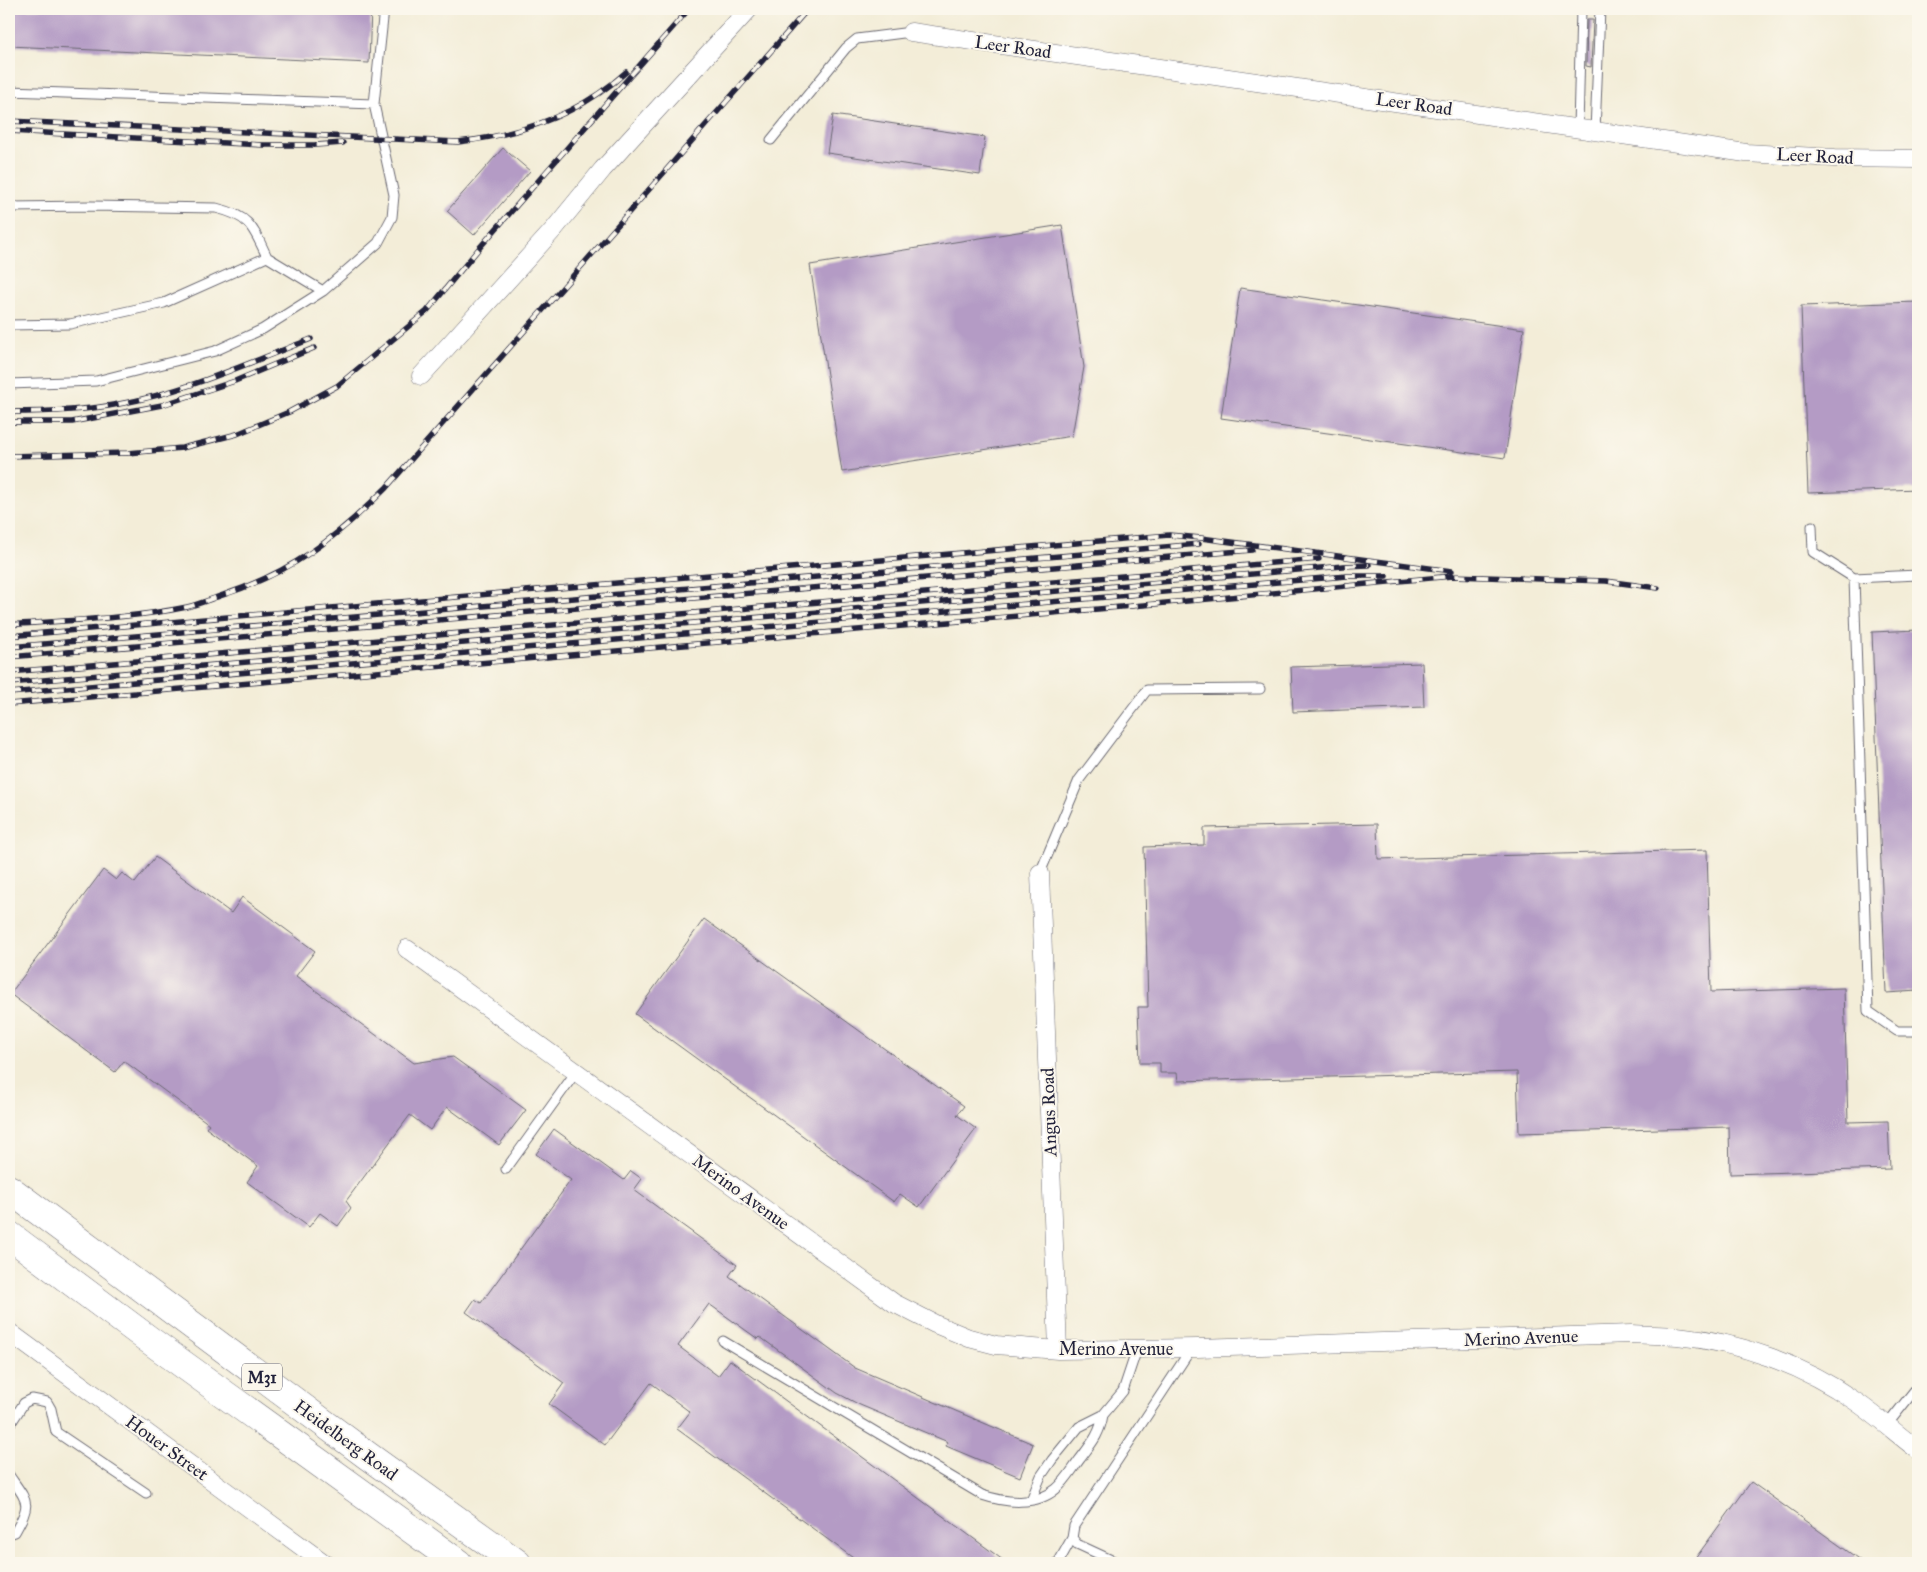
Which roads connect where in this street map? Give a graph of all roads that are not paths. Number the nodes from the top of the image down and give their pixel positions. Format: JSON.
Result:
{"nodes":[{"id":1,"x":384,"y":9,"type":"edge"},
{"id":2,"x":749,"y":9,"type":"edge"},
{"id":3,"x":1582,"y":9,"type":"edge"},
{"id":4,"x":1600,"y":9,"type":"edge"},
{"id":5,"x":911,"y":32,"type":"joint"},
{"id":6,"x":9,"y":91,"type":"edge"},
{"id":7,"x":374,"y":104,"type":"junction"},
{"id":8,"x":1587,"y":129,"type":"junction"},
{"id":9,"x":771,"y":140,"type":"dead end"},
{"id":10,"x":1918,"y":159,"type":"edge"},
{"id":11,"x":9,"y":207,"type":"edge"},
{"id":12,"x":267,"y":257,"type":"junction"},
{"id":13,"x":323,"y":291,"type":"junction"},
{"id":14,"x":9,"y":325,"type":"edge"},
{"id":15,"x":421,"y":376,"type":"dead end"},
{"id":16,"x":9,"y":384,"type":"edge"},
{"id":17,"x":1812,"y":526,"type":"dead end"},
{"id":18,"x":1918,"y":575,"type":"edge"},
{"id":19,"x":1854,"y":578,"type":"junction"},
{"id":20,"x":1260,"y":689,"type":"dead end"},
{"id":21,"x":1040,"y":873,"type":"joint"},
{"id":22,"x":407,"y":949,"type":"dead end"},
{"id":23,"x":1918,"y":1031,"type":"edge"},
{"id":24,"x":576,"y":1072,"type":"junction"},
{"id":25,"x":506,"y":1169,"type":"dead end"},
{"id":26,"x":9,"y":1189,"type":"edge"},
{"id":27,"x":9,"y":1235,"type":"edge"},
{"id":28,"x":9,"y":1332,"type":"edge"},
{"id":29,"x":723,"y":1341,"type":"dead end"},
{"id":30,"x":1191,"y":1348,"type":"junction"},
{"id":31,"x":1137,"y":1349,"type":"junction"},
{"id":32,"x":1058,"y":1350,"type":"junction"},
{"id":33,"x":1918,"y":1386,"type":"edge"},
{"id":34,"x":1104,"y":1415,"type":"junction"},
{"id":35,"x":9,"y":1426,"type":"edge"},
{"id":36,"x":1886,"y":1426,"type":"junction"},
{"id":37,"x":1916,"y":1444,"type":"edge"},
{"id":38,"x":9,"y":1475,"type":"edge"},
{"id":39,"x":146,"y":1494,"type":"dead end"},
{"id":40,"x":1031,"y":1500,"type":"junction"},
{"id":41,"x":9,"y":1534,"type":"edge"},
{"id":42,"x":1072,"y":1538,"type":"junction"},
{"id":43,"x":324,"y":1563,"type":"edge"},
{"id":44,"x":458,"y":1563,"type":"edge"},
{"id":45,"x":517,"y":1563,"type":"edge"},
{"id":46,"x":1058,"y":1563,"type":"edge"},
{"id":47,"x":1118,"y":1563,"type":"edge"}],
"edges":[{"from":1,"to":7,"type":"lane"},
{"from":2,"to":15,"type":"street"},
{"from":3,"to":8,"type":"lane"},
{"from":4,"to":8,"type":"lane"},
{"from":5,"to":8,"type":"street","name":"Leer Road"},
{"from":5,"to":9,"type":"lane"},
{"from":6,"to":7,"type":"lane"},
{"from":7,"to":13,"type":"lane"},
{"from":8,"to":10,"type":"street","name":"Leer Road"},
{"from":11,"to":12,"type":"lane"},
{"from":12,"to":13,"type":"lane"},
{"from":12,"to":14,"type":"lane"},
{"from":13,"to":16,"type":"lane"},
{"from":17,"to":19,"type":"lane"},
{"from":18,"to":19,"type":"lane"},
{"from":19,"to":23,"type":"lane"},
{"from":20,"to":21,"type":"lane"},
{"from":21,"to":32,"type":"street","name":"Angus Road"},
{"from":22,"to":24,"type":"street","name":"Merino Avenue"},
{"from":24,"to":25,"type":"lane"},
{"from":24,"to":32,"type":"street","name":"Merino Avenue"},
{"from":26,"to":45,"type":"main road","name":"Heidelberg Road","number":"M31"},
{"from":27,"to":44,"type":"main road","name":"Heidelberg Road","number":"M31"},
{"from":28,"to":43,"type":"street","name":"Houer Street"},
{"from":29,"to":40,"type":"lane"},
{"from":30,"to":31,"type":"street","name":"Merino Avenue"},
{"from":30,"to":36,"type":"street","name":"Merino Avenue"},
{"from":30,"to":42,"type":"lane"},
{"from":31,"to":32,"type":"street","name":"Merino Avenue"},
{"from":31,"to":34,"type":"lane"},
{"from":33,"to":36,"type":"lane"},
{"from":34,"to":40,"type":"lane"},
{"from":34,"to":40,"type":"lane"},
{"from":35,"to":39,"type":"lane"},
{"from":36,"to":37,"type":"street","name":"Merino Avenue"},
{"from":38,"to":41,"type":"lane"},
{"from":42,"to":46,"type":"lane"},
{"from":42,"to":47,"type":"lane"}]}
